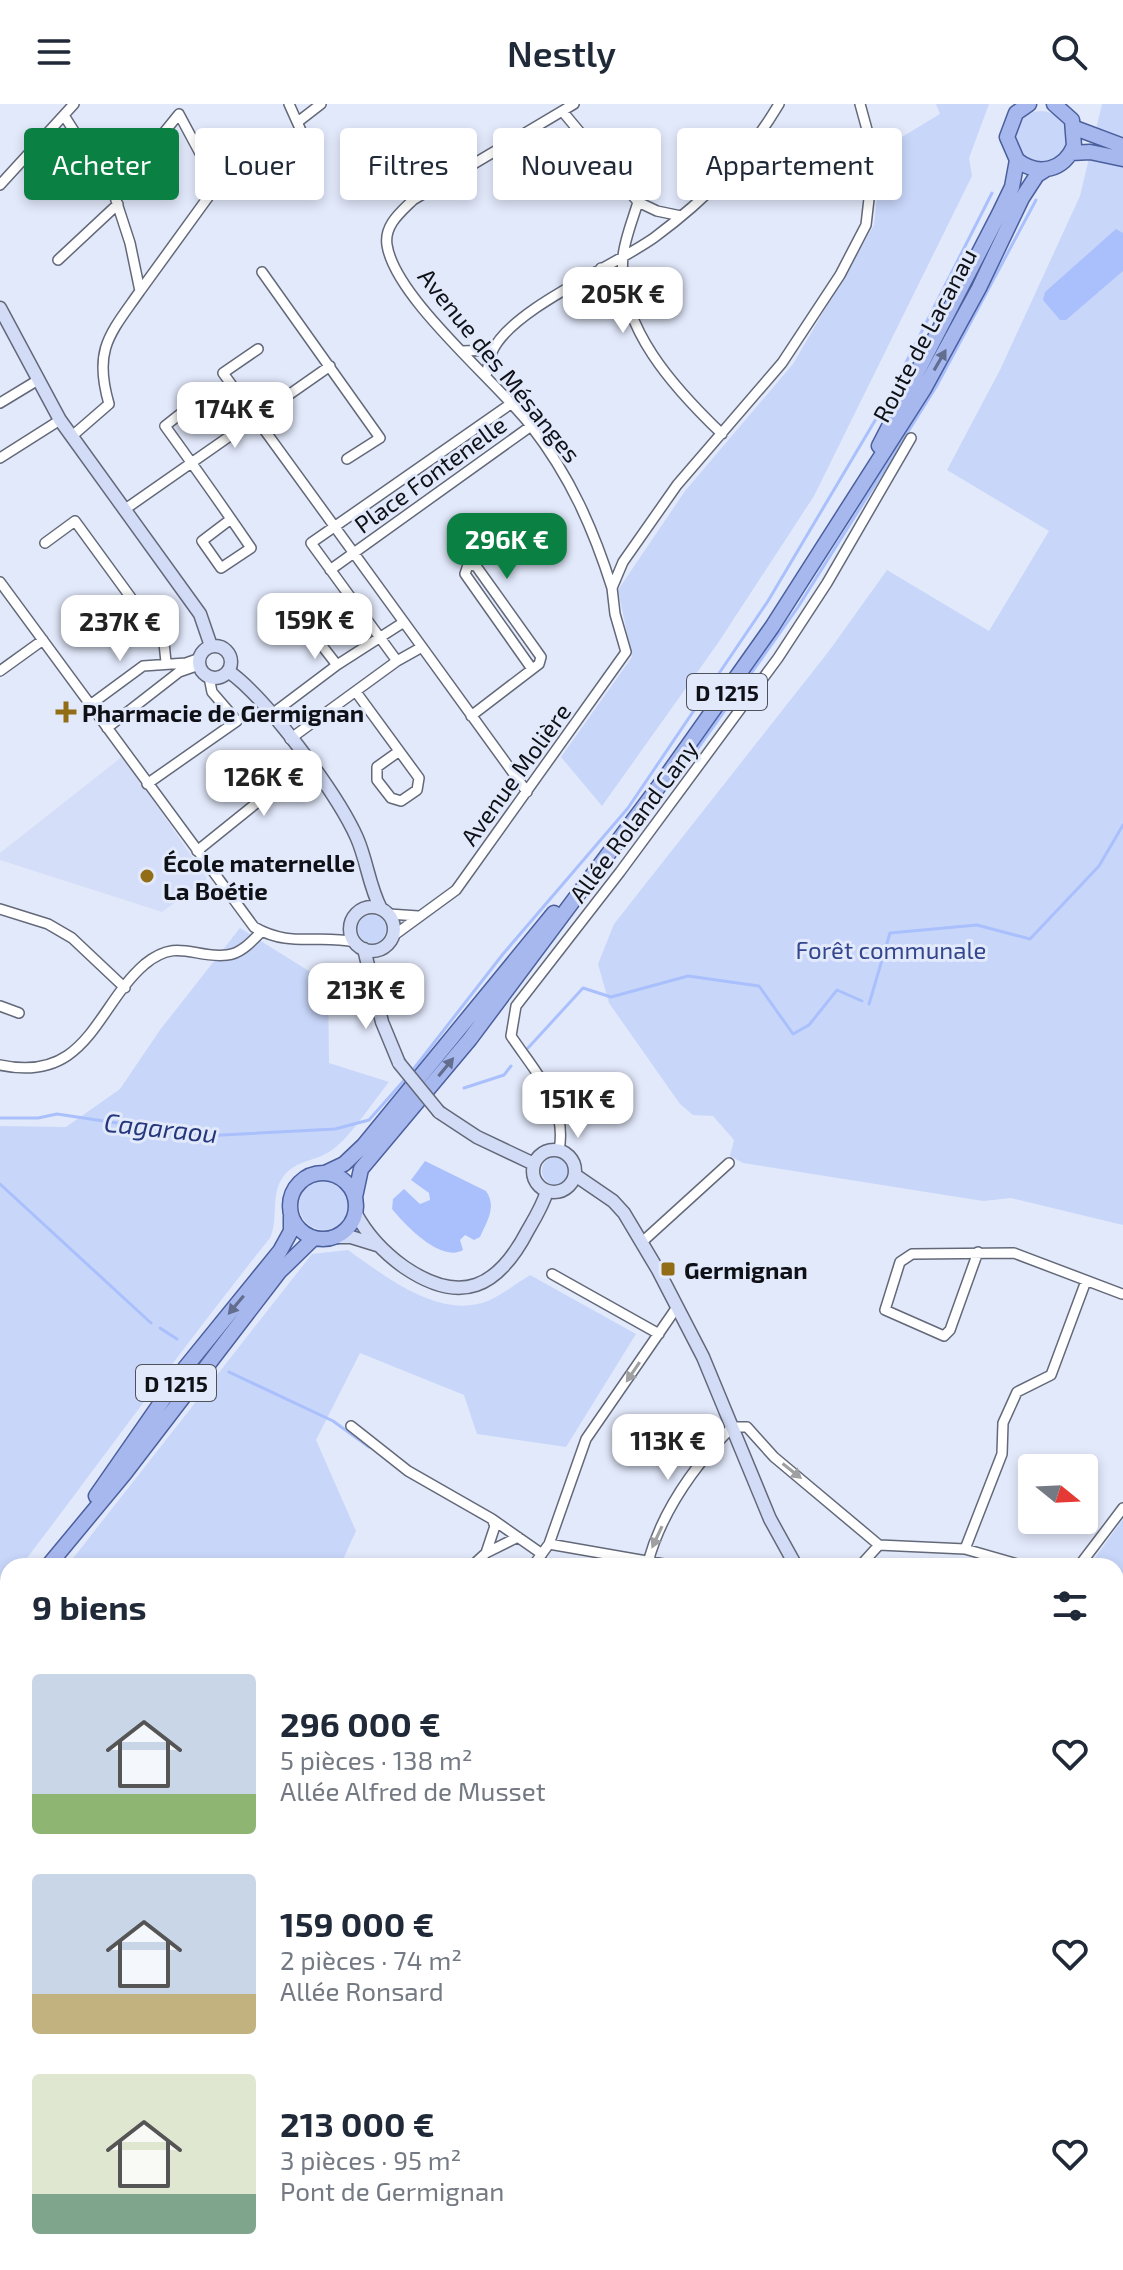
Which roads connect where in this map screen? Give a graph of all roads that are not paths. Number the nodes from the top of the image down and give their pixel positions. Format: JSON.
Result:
{"nodes":[{"id":1,"x":74,"y":104,"type":"edge"},
{"id":2,"x":289,"y":104,"type":"edge"},
{"id":3,"x":321,"y":104,"type":"edge"},
{"id":4,"x":574,"y":104,"type":"edge"},
{"id":5,"x":779,"y":104,"type":"edge"},
{"id":6,"x":860,"y":104,"type":"edge"},
{"id":7,"x":1029,"y":104,"type":"edge"},
{"id":8,"x":1054,"y":104,"type":"edge"},
{"id":9,"x":1066,"y":108,"type":"edge"},
{"id":10,"x":563,"y":112,"type":"junction"},
{"id":11,"x":65,"y":117,"type":"junction"},
{"id":12,"x":299,"y":121,"type":"junction"},
{"id":13,"x":72,"y":128,"type":"edge"},
{"id":14,"x":169,"y":128,"type":"edge"},
{"id":15,"x":301,"y":128,"type":"edge"},
{"id":16,"x":1075,"y":128,"type":"junction"},
{"id":17,"x":1123,"y":146,"type":"edge"},
{"id":18,"x":1071,"y":153,"type":"junction"},
{"id":19,"x":1123,"y":159,"type":"edge"},
{"id":20,"x":1017,"y":160,"type":"junction"},
{"id":21,"x":1045,"y":170,"type":"junction"},
{"id":22,"x":0,"y":185,"type":"edge"},
{"id":23,"x":115,"y":200,"type":"edge"},
{"id":24,"x":116,"y":200,"type":"edge"},
{"id":25,"x":638,"y":202,"type":"junction"},
{"id":26,"x":681,"y":216,"type":"junction"},
{"id":27,"x":623,"y":256,"type":"junction"},
{"id":28,"x":58,"y":260,"type":"dead end"},
{"id":29,"x":601,"y":268,"type":"junction"},
{"id":30,"x":262,"y":272,"type":"dead end"},
{"id":31,"x":625,"y":283,"type":"junction"},
{"id":32,"x":140,"y":291,"type":"junction"},
{"id":33,"x":0,"y":308,"type":"edge"},
{"id":34,"x":258,"y":349,"type":"dead end"},
{"id":35,"x":493,"y":350,"type":"junction"},
{"id":36,"x":462,"y":351,"type":"junction"},
{"id":37,"x":330,"y":366,"type":"junction"},
{"id":38,"x":486,"y":376,"type":"junction"},
{"id":39,"x":38,"y":380,"type":"junction"},
{"id":40,"x":0,"y":403,"type":"edge"},
{"id":41,"x":512,"y":403,"type":"junction"},
{"id":42,"x":184,"y":411,"type":"dead end"},
{"id":43,"x":254,"y":416,"type":"junction"},
{"id":44,"x":60,"y":420,"type":"junction"},
{"id":45,"x":531,"y":426,"type":"junction"},
{"id":46,"x":722,"y":434,"type":"junction"},
{"id":47,"x":71,"y":437,"type":"junction"},
{"id":48,"x":911,"y":438,"type":"dead end"},
{"id":49,"x":0,"y":458,"type":"edge"},
{"id":50,"x":347,"y":459,"type":"dead end"},
{"id":51,"x":191,"y":462,"type":"junction"},
{"id":52,"x":124,"y":510,"type":"junction"},
{"id":53,"x":231,"y":519,"type":"junction"},
{"id":54,"x":840,"y":521,"type":"junction"},
{"id":55,"x":334,"y":527,"type":"junction"},
{"id":56,"x":45,"y":543,"type":"dead end"},
{"id":57,"x":353,"y":554,"type":"junction"},
{"id":58,"x":330,"y":570,"type":"junction"},
{"id":59,"x":0,"y":582,"type":"edge"},
{"id":60,"x":612,"y":588,"type":"junction"},
{"id":61,"x":404,"y":622,"type":"junction"},
{"id":62,"x":273,"y":631,"type":"dead end"},
{"id":63,"x":379,"y":637,"type":"junction"},
{"id":64,"x":43,"y":640,"type":"junction"},
{"id":65,"x":211,"y":646,"type":"junction"},
{"id":66,"x":422,"y":647,"type":"junction"},
{"id":67,"x":626,"y":652,"type":"joint"},
{"id":68,"x":200,"y":661,"type":"junction"},
{"id":69,"x":397,"y":661,"type":"junction"},
{"id":70,"x":166,"y":662,"type":"junction"},
{"id":71,"x":337,"y":665,"type":"junction"},
{"id":72,"x":532,"y":669,"type":"junction"},
{"id":73,"x":0,"y":671,"type":"edge"},
{"id":74,"x":228,"y":671,"type":"junction"},
{"id":75,"x":209,"y":677,"type":"junction"},
{"id":76,"x":356,"y":692,"type":"junction"},
{"id":77,"x":90,"y":705,"type":"junction"},
{"id":78,"x":272,"y":714,"type":"junction"},
{"id":79,"x":471,"y":716,"type":"junction"},
{"id":80,"x":107,"y":728,"type":"junction"},
{"id":81,"x":290,"y":739,"type":"junction"},
{"id":82,"x":398,"y":752,"type":"junction"},
{"id":83,"x":253,"y":770,"type":"dead end"},
{"id":84,"x":147,"y":784,"type":"junction"},
{"id":85,"x":527,"y":792,"type":"junction"},
{"id":86,"x":197,"y":851,"type":"junction"},
{"id":87,"x":605,"y":856,"type":"junction"},
{"id":88,"x":367,"y":868,"type":"junction"},
{"id":89,"x":0,"y":909,"type":"edge"},
{"id":90,"x":360,"y":911,"type":"junction"},
{"id":91,"x":385,"y":911,"type":"junction"},
{"id":92,"x":429,"y":912,"type":"junction"},
{"id":93,"x":262,"y":931,"type":"junction"},
{"id":94,"x":393,"y":936,"type":"junction"},
{"id":95,"x":359,"y":946,"type":"junction"},
{"id":96,"x":383,"y":948,"type":"junction"},
{"id":97,"x":375,"y":985,"type":"junction"},
{"id":98,"x":125,"y":988,"type":"junction"},
{"id":99,"x":0,"y":1006,"type":"edge"},
{"id":100,"x":19,"y":1013,"type":"dead end"},
{"id":101,"x":0,"y":1065,"type":"edge"},
{"id":102,"x":559,"y":1150,"type":"junction"},
{"id":103,"x":729,"y":1163,"type":"dead end"},
{"id":104,"x":534,"y":1164,"type":"junction"},
{"id":105,"x":325,"y":1173,"type":"junction"},
{"id":106,"x":575,"y":1175,"type":"junction"},
{"id":107,"x":547,"y":1191,"type":"junction"},
{"id":108,"x":355,"y":1204,"type":"junction"},
{"id":109,"x":291,"y":1217,"type":"junction"},
{"id":110,"x":334,"y":1237,"type":"junction"},
{"id":111,"x":314,"y":1238,"type":"junction"},
{"id":112,"x":641,"y":1243,"type":"junction"},
{"id":113,"x":377,"y":1245,"type":"junction"},
{"id":114,"x":978,"y":1252,"type":"junction"},
{"id":115,"x":552,"y":1274,"type":"dead end"},
{"id":116,"x":1086,"y":1281,"type":"junction"},
{"id":117,"x":1122,"y":1294,"type":"edge"},
{"id":118,"x":677,"y":1307,"type":"junction"},
{"id":119,"x":659,"y":1334,"type":"junction"},
{"id":120,"x":351,"y":1426,"type":"dead end"},
{"id":121,"x":732,"y":1427,"type":"junction"},
{"id":122,"x":1123,"y":1508,"type":"edge"},
{"id":123,"x":492,"y":1519,"type":"junction"},
{"id":124,"x":518,"y":1537,"type":"junction"},
{"id":125,"x":879,"y":1545,"type":"junction"},
{"id":126,"x":546,"y":1549,"type":"junction"},
{"id":127,"x":965,"y":1549,"type":"junction"},
{"id":128,"x":59,"y":1552,"type":"junction"},
{"id":129,"x":486,"y":1553,"type":"junction"},
{"id":130,"x":54,"y":1558,"type":"edge"},
{"id":131,"x":481,"y":1558,"type":"edge"},
{"id":132,"x":539,"y":1558,"type":"edge"},
{"id":133,"x":617,"y":1558,"type":"edge"},
{"id":134,"x":650,"y":1558,"type":"edge"},
{"id":135,"x":792,"y":1558,"type":"edge"},
{"id":136,"x":867,"y":1558,"type":"edge"},
{"id":137,"x":996,"y":1558,"type":"edge"},
{"id":138,"x":1085,"y":1558,"type":"edge"}],
"edges":[{"from":1,"to":11,"type":"street"},
{"from":2,"to":12,"type":"street"},
{"from":3,"to":12,"type":"street"},
{"from":4,"to":10,"type":"street","name":"Avenue des Mésanges"},
{"from":5,"to":26,"type":"street"},
{"from":6,"to":46,"type":"street"},
{"from":7,"to":20,"type":"main road"},
{"from":8,"to":9,"type":"main road"},
{"from":9,"to":16,"type":"main road"},
{"from":10,"to":25,"type":"street"},
{"from":10,"to":36,"type":"street","name":"Avenue des Mésanges"},
{"from":11,"to":13,"type":"street"},
{"from":11,"to":22,"type":"street"},
{"from":12,"to":15,"type":"street"},
{"from":14,"to":32,"type":"street"},
{"from":16,"to":17,"type":"main road"},
{"from":16,"to":18,"type":"main road"},
{"from":18,"to":19,"type":"main road"},
{"from":18,"to":21,"type":"main road","name":"Route de Lacanau"},
{"from":20,"to":21,"type":"main road"},
{"from":20,"to":54,"type":"main road","name":"Route de Lacanau","number":"D 1215"},
{"from":54,"to":21,"type":"main road","name":"Route de Lacanau","number":"D 1215","one_way":true},
{"from":23,"to":28,"type":"street"},
{"from":24,"to":32,"type":"street"},
{"from":25,"to":26,"type":"street"},
{"from":25,"to":27,"type":"street"},
{"from":26,"to":27,"type":"street"},
{"from":27,"to":29,"type":"street"},
{"from":27,"to":31,"type":"street"},
{"from":29,"to":31,"type":"street"},
{"from":29,"to":35,"type":"street"},
{"from":30,"to":37,"type":"street"},
{"from":31,"to":46,"type":"street"},
{"from":32,"to":47,"type":"street"},
{"from":33,"to":39,"type":"main road"},
{"from":34,"to":43,"type":"street"},
{"from":35,"to":36,"type":"street"},
{"from":35,"to":38,"type":"street"},
{"from":36,"to":38,"type":"street","name":"Avenue des Mésanges"},
{"from":37,"to":43,"type":"street"},
{"from":37,"to":50,"type":"street"},
{"from":38,"to":41,"type":"street","name":"Avenue des Mésanges"},
{"from":39,"to":40,"type":"street"},
{"from":39,"to":44,"type":"main road"},
{"from":41,"to":45,"type":"street","name":"Avenue des Mésanges"},
{"from":41,"to":55,"type":"street","name":"Place Fontenelle"},
{"from":42,"to":51,"type":"street"},
{"from":43,"to":51,"type":"street"},
{"from":43,"to":55,"type":"street"},
{"from":44,"to":47,"type":"main road"},
{"from":44,"to":49,"type":"street"},
{"from":45,"to":57,"type":"street","name":"Place Fontenelle"},
{"from":45,"to":60,"type":"street","name":"Avenue des Mésanges"},
{"from":46,"to":60,"type":"street"},
{"from":47,"to":52,"type":"main road"},
{"from":48,"to":102,"type":"street","name":"Allée Roland Cany"},
{"from":51,"to":52,"type":"street"},
{"from":51,"to":53,"type":"street"},
{"from":52,"to":65,"type":"main road"},
{"from":53,"to":53,"type":"street"},
{"from":54,"to":87,"type":"main road","name":"Route de Lacanau","number":"D 1215"},
{"from":55,"to":57,"type":"street"},
{"from":55,"to":58,"type":"street"},
{"from":56,"to":70,"type":"street"},
{"from":57,"to":58,"type":"street","name":"Place Fontenelle"},
{"from":57,"to":61,"type":"street"},
{"from":58,"to":63,"type":"street"},
{"from":59,"to":64,"type":"street"},
{"from":60,"to":67,"type":"street","name":"Avenue des Mésanges"},
{"from":61,"to":63,"type":"street"},
{"from":61,"to":66,"type":"street"},
{"from":62,"to":71,"type":"street"},
{"from":63,"to":69,"type":"street"},
{"from":63,"to":71,"type":"street"},
{"from":64,"to":73,"type":"street"},
{"from":64,"to":77,"type":"street"},
{"from":65,"to":68,"type":"main road"},
{"from":65,"to":74,"type":"main road"},
{"from":66,"to":69,"type":"street"},
{"from":66,"to":79,"type":"street"},
{"from":67,"to":85,"type":"street","name":"Avenue Molière"},
{"from":68,"to":70,"type":"street"},
{"from":68,"to":75,"type":"main road"},
{"from":68,"to":80,"type":"street"},
{"from":69,"to":76,"type":"street"},
{"from":70,"to":77,"type":"street"},
{"from":71,"to":78,"type":"street"},
{"from":72,"to":72,"type":"street"},
{"from":72,"to":79,"type":"street"},
{"from":74,"to":75,"type":"main road"},
{"from":74,"to":78,"type":"main road"},
{"from":75,"to":84,"type":"street"},
{"from":76,"to":81,"type":"street"},
{"from":76,"to":82,"type":"street"},
{"from":77,"to":80,"type":"street"},
{"from":78,"to":81,"type":"main road"},
{"from":79,"to":85,"type":"street"},
{"from":80,"to":84,"type":"street"},
{"from":81,"to":88,"type":"main road"},
{"from":82,"to":82,"type":"street"},
{"from":83,"to":86,"type":"street"},
{"from":84,"to":86,"type":"street"},
{"from":85,"to":92,"type":"street","name":"Avenue Molière"},
{"from":86,"to":93,"type":"street"},
{"from":87,"to":105,"type":"main road","name":"Route de Lacanau","number":"D 1215"},
{"from":108,"to":87,"type":"main road","name":"Route de Lacanau","number":"D 1215","one_way":true},
{"from":88,"to":90,"type":"main road"},
{"from":88,"to":91,"type":"main road"},
{"from":89,"to":98,"type":"street"},
{"from":90,"to":91,"type":"main road"},
{"from":90,"to":95,"type":"main road"},
{"from":91,"to":92,"type":"street"},
{"from":91,"to":94,"type":"main road"},
{"from":92,"to":94,"type":"street","name":"Avenue Molière"},
{"from":93,"to":95,"type":"street"},
{"from":93,"to":98,"type":"street"},
{"from":94,"to":96,"type":"main road"},
{"from":95,"to":96,"type":"main road"},
{"from":95,"to":97,"type":"main road"},
{"from":96,"to":97,"type":"main road"},
{"from":97,"to":104,"type":"main road","bridge":true},
{"from":98,"to":101,"type":"street"},
{"from":99,"to":100,"type":"street"},
{"from":102,"to":104,"type":"main road"},
{"from":102,"to":106,"type":"main road"},
{"from":103,"to":112,"type":"street"},
{"from":104,"to":107,"type":"main road"},
{"from":105,"to":108,"type":"main road"},
{"from":105,"to":109,"type":"main road"},
{"from":106,"to":107,"type":"main road"},
{"from":106,"to":112,"type":"main road"},
{"from":107,"to":113,"type":"main road"},
{"from":108,"to":110,"type":"main road"},
{"from":108,"to":113,"type":"main road"},
{"from":109,"to":111,"type":"main road"},
{"from":109,"to":128,"type":"main road","number":"D 1215","one_way":true},
{"from":110,"to":111,"type":"main road"},
{"from":110,"to":113,"type":"main road"},
{"from":111,"to":128,"type":"main road","number":"D 1215"},
{"from":112,"to":118,"type":"main road"},
{"from":114,"to":114,"type":"street"},
{"from":114,"to":116,"type":"street"},
{"from":115,"to":119,"type":"street"},
{"from":116,"to":117,"type":"street"},
{"from":116,"to":127,"type":"street"},
{"from":118,"to":119,"type":"street"},
{"from":118,"to":121,"type":"main road"},
{"from":119,"to":126,"type":"street","one_way":true},
{"from":120,"to":123,"type":"street"},
{"from":121,"to":125,"type":"street","one_way":true},
{"from":121,"to":134,"type":"street","one_way":true},
{"from":121,"to":135,"type":"main road"},
{"from":122,"to":138,"type":"street"},
{"from":123,"to":124,"type":"street"},
{"from":123,"to":129,"type":"street"},
{"from":124,"to":126,"type":"street"},
{"from":124,"to":129,"type":"street"},
{"from":125,"to":127,"type":"street"},
{"from":125,"to":136,"type":"street"},
{"from":126,"to":132,"type":"street"},
{"from":126,"to":133,"type":"street"},
{"from":127,"to":137,"type":"street"},
{"from":128,"to":130,"type":"main road","number":"D 1215"},
{"from":129,"to":131,"type":"street"}]}
